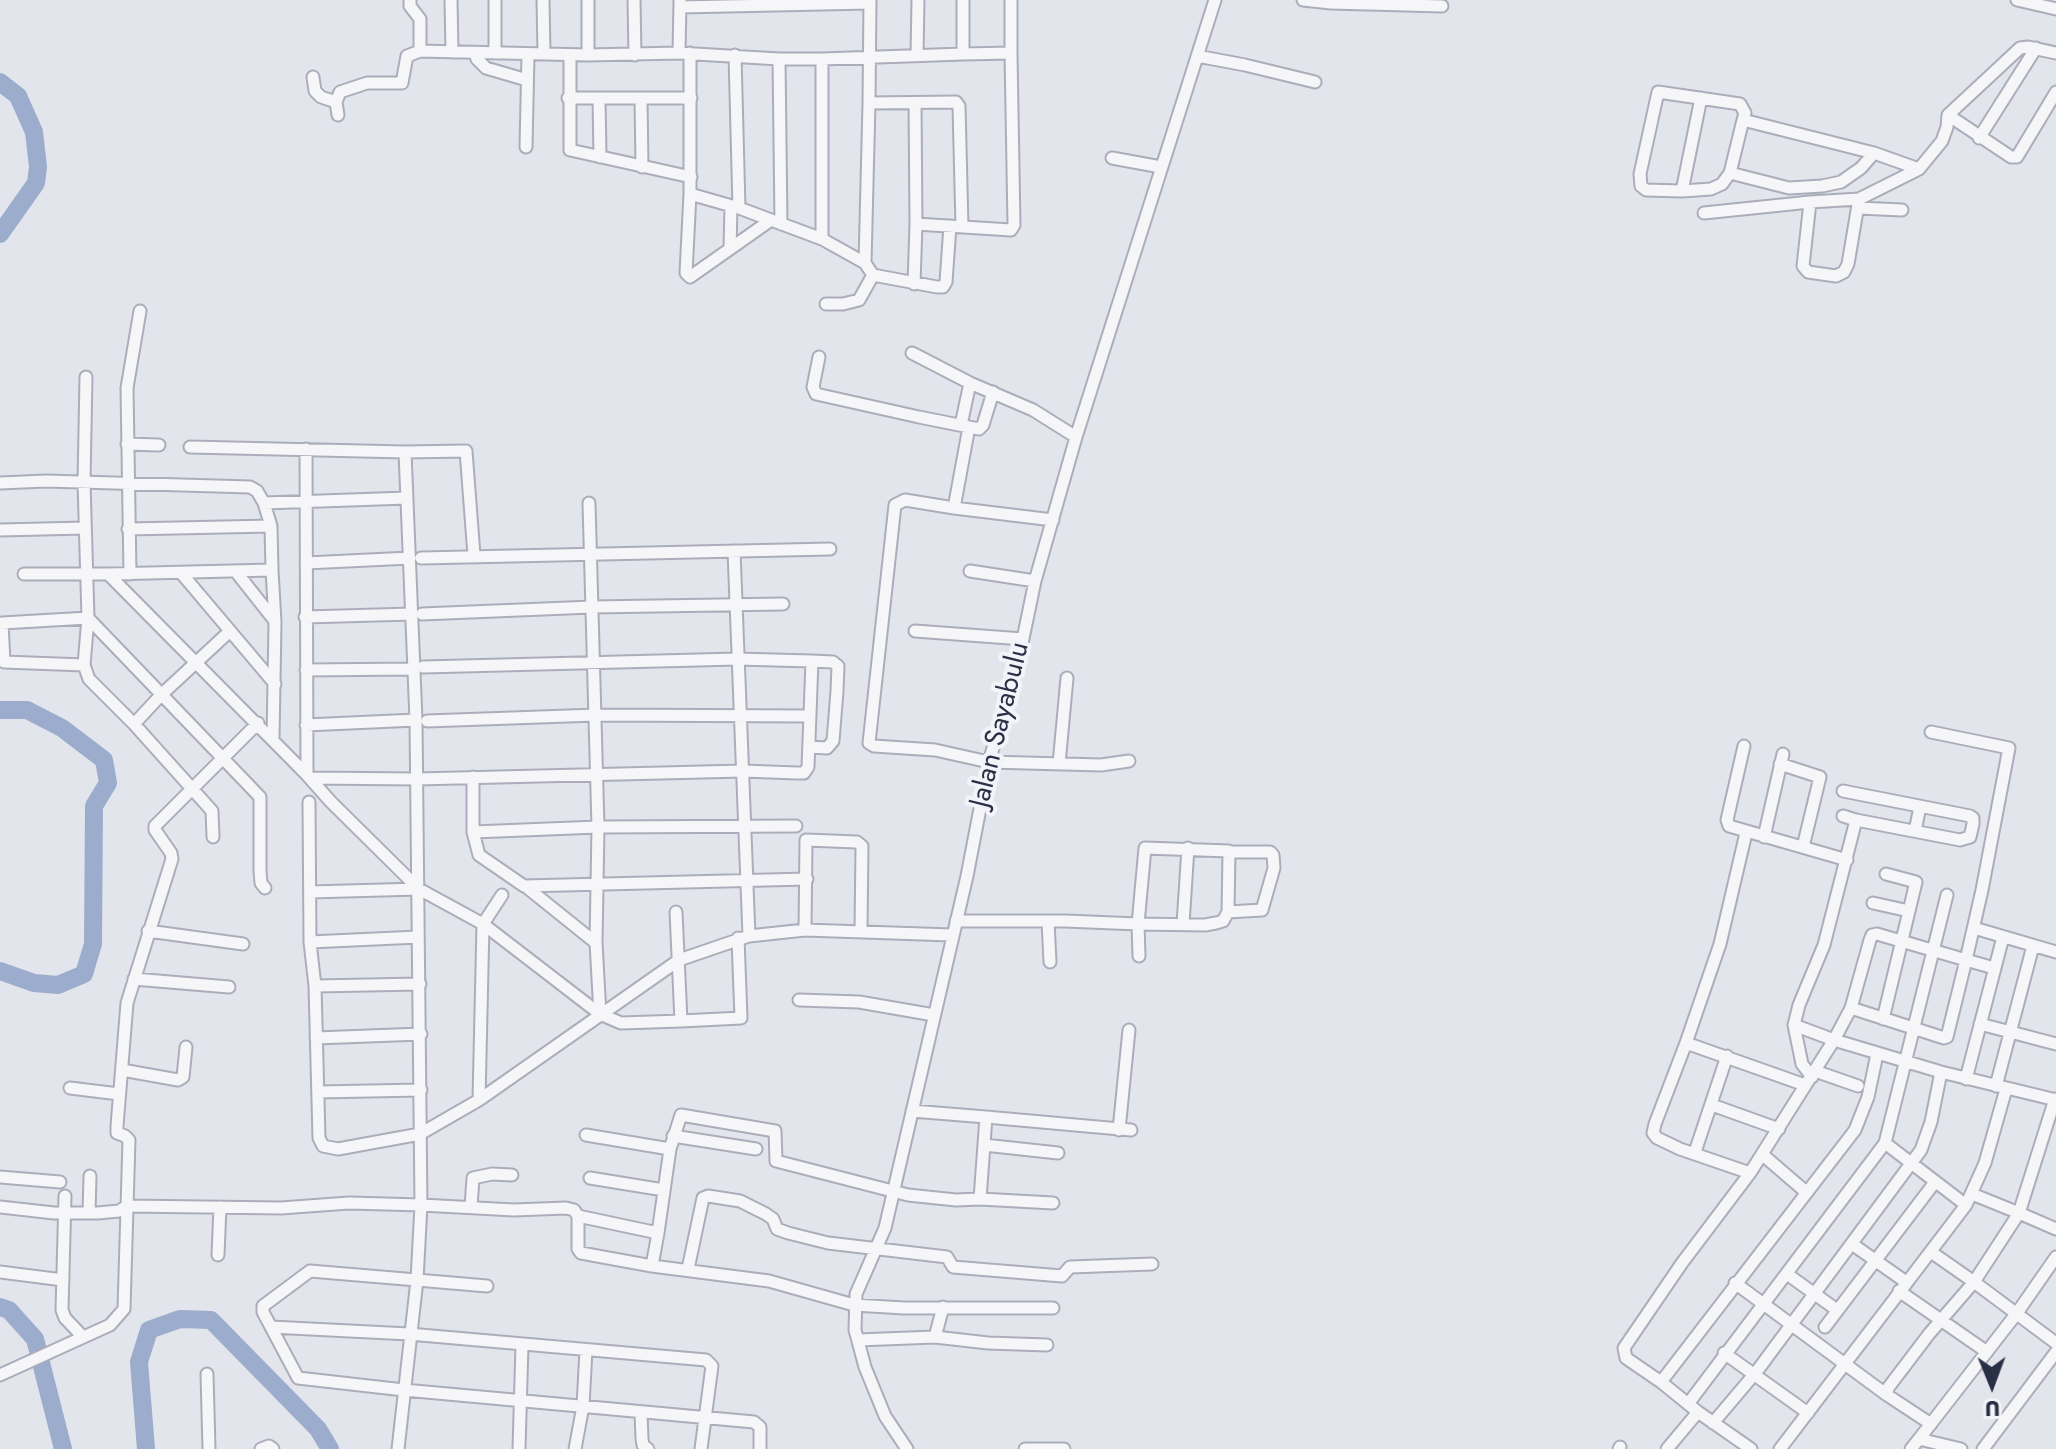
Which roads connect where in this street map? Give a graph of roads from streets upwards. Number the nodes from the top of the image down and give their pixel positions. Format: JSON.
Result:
{"nodes":[{"id":1,"x":410,"y":0,"type":"edge"},
{"id":2,"x":451,"y":0,"type":"edge"},
{"id":3,"x":495,"y":0,"type":"edge"},
{"id":4,"x":543,"y":0,"type":"edge"},
{"id":5,"x":588,"y":0,"type":"edge"},
{"id":6,"x":634,"y":0,"type":"edge"},
{"id":7,"x":918,"y":0,"type":"edge"},
{"id":8,"x":963,"y":0,"type":"edge"},
{"id":9,"x":1011,"y":0,"type":"edge"},
{"id":10,"x":1215,"y":0,"type":"edge"},
{"id":11,"x":1303,"y":0,"type":"edge"},
{"id":12,"x":2017,"y":0,"type":"edge"},
{"id":13,"x":870,"y":1,"type":"edge"},
{"id":14,"x":680,"y":4,"type":"edge"},
{"id":15,"x":1442,"y":6,"type":"dead end"},
{"id":16,"x":2056,"y":9,"type":"edge"},
{"id":17,"x":2036,"y":48,"type":"junction"},
{"id":18,"x":420,"y":51,"type":"junction"},
{"id":19,"x":452,"y":52,"type":"junction"},
{"id":20,"x":475,"y":53,"type":"junction"},
{"id":21,"x":495,"y":53,"type":"junction"},
{"id":22,"x":544,"y":53,"type":"junction"},
{"id":23,"x":684,"y":53,"type":"junction"},
{"id":24,"x":1011,"y":53,"type":"junction"},
{"id":25,"x":2056,"y":53,"type":"edge"},
{"id":26,"x":963,"y":54,"type":"junction"},
{"id":27,"x":528,"y":55,"type":"junction"},
{"id":28,"x":570,"y":55,"type":"junction"},
{"id":29,"x":588,"y":55,"type":"junction"},
{"id":30,"x":635,"y":55,"type":"junction"},
{"id":31,"x":735,"y":55,"type":"junction"},
{"id":32,"x":917,"y":56,"type":"junction"},
{"id":33,"x":1197,"y":56,"type":"junction"},
{"id":34,"x":868,"y":58,"type":"junction"},
{"id":35,"x":779,"y":59,"type":"junction"},
{"id":36,"x":822,"y":59,"type":"junction"},
{"id":37,"x":313,"y":77,"type":"dead end"},
{"id":38,"x":527,"y":80,"type":"junction"},
{"id":39,"x":1315,"y":82,"type":"dead end"},
{"id":40,"x":2056,"y":92,"type":"edge"},
{"id":41,"x":568,"y":98,"type":"junction"},
{"id":42,"x":599,"y":98,"type":"junction"},
{"id":43,"x":641,"y":98,"type":"junction"},
{"id":44,"x":691,"y":98,"type":"junction"},
{"id":45,"x":1701,"y":98,"type":"junction"},
{"id":46,"x":869,"y":103,"type":"junction"},
{"id":47,"x":915,"y":103,"type":"junction"},
{"id":48,"x":1948,"y":115,"type":"junction"},
{"id":49,"x":1743,"y":120,"type":"junction"},
{"id":50,"x":1979,"y":138,"type":"junction"},
{"id":51,"x":526,"y":147,"type":"dead end"},
{"id":52,"x":1874,"y":153,"type":"junction"},
{"id":53,"x":600,"y":157,"type":"junction"},
{"id":54,"x":1112,"y":158,"type":"dead end"},
{"id":55,"x":642,"y":167,"type":"junction"},
{"id":56,"x":1161,"y":167,"type":"junction"},
{"id":57,"x":1919,"y":169,"type":"junction"},
{"id":58,"x":1730,"y":173,"type":"junction"},
{"id":59,"x":691,"y":177,"type":"junction"},
{"id":60,"x":1682,"y":191,"type":"junction"},
{"id":61,"x":690,"y":194,"type":"junction"},
{"id":62,"x":1810,"y":202,"type":"junction"},
{"id":63,"x":1858,"y":204,"type":"junction"},
{"id":64,"x":735,"y":207,"type":"junction"},
{"id":65,"x":1902,"y":210,"type":"dead end"},
{"id":66,"x":1704,"y":213,"type":"dead end"},
{"id":67,"x":776,"y":222,"type":"junction"},
{"id":68,"x":916,"y":224,"type":"junction"},
{"id":69,"x":956,"y":227,"type":"junction"},
{"id":70,"x":822,"y":239,"type":"junction"},
{"id":71,"x":730,"y":249,"type":"junction"},
{"id":72,"x":865,"y":263,"type":"junction"},
{"id":73,"x":873,"y":275,"type":"junction"},
{"id":74,"x":914,"y":284,"type":"junction"},
{"id":75,"x":826,"y":304,"type":"dead end"},
{"id":76,"x":140,"y":311,"type":"dead end"},
{"id":77,"x":912,"y":353,"type":"dead end"},
{"id":78,"x":819,"y":357,"type":"dead end"},
{"id":79,"x":86,"y":377,"type":"dead end"},
{"id":80,"x":970,"y":383,"type":"junction"},
{"id":81,"x":993,"y":392,"type":"junction"},
{"id":82,"x":965,"y":426,"type":"junction"},
{"id":83,"x":1076,"y":437,"type":"junction"},
{"id":84,"x":127,"y":444,"type":"junction"},
{"id":85,"x":159,"y":445,"type":"dead end"},
{"id":86,"x":190,"y":447,"type":"dead end"},
{"id":87,"x":306,"y":449,"type":"junction"},
{"id":88,"x":405,"y":452,"type":"junction"},
{"id":89,"x":84,"y":482,"type":"junction"},
{"id":90,"x":0,"y":483,"type":"edge"},
{"id":91,"x":128,"y":483,"type":"junction"},
{"id":92,"x":407,"y":498,"type":"junction"},
{"id":93,"x":305,"y":502,"type":"junction"},
{"id":94,"x":264,"y":503,"type":"junction"},
{"id":95,"x":589,"y":503,"type":"dead end"},
{"id":96,"x":954,"y":508,"type":"junction"},
{"id":97,"x":1053,"y":520,"type":"junction"},
{"id":98,"x":271,"y":526,"type":"junction"},
{"id":99,"x":85,"y":528,"type":"junction"},
{"id":100,"x":128,"y":529,"type":"junction"},
{"id":101,"x":0,"y":530,"type":"edge"},
{"id":102,"x":830,"y":549,"type":"dead end"},
{"id":103,"x":734,"y":551,"type":"junction"},
{"id":104,"x":589,"y":553,"type":"junction"},
{"id":105,"x":474,"y":555,"type":"junction"},
{"id":106,"x":416,"y":558,"type":"junction"},
{"id":107,"x":306,"y":563,"type":"junction"},
{"id":108,"x":272,"y":570,"type":"junction"},
{"id":109,"x":970,"y":571,"type":"dead end"},
{"id":110,"x":237,"y":573,"type":"junction"},
{"id":111,"x":24,"y":574,"type":"dead end"},
{"id":112,"x":87,"y":574,"type":"junction"},
{"id":113,"x":108,"y":574,"type":"junction"},
{"id":114,"x":130,"y":574,"type":"junction"},
{"id":115,"x":182,"y":574,"type":"junction"},
{"id":116,"x":1035,"y":581,"type":"junction"},
{"id":117,"x":783,"y":604,"type":"dead end"},
{"id":118,"x":737,"y":605,"type":"junction"},
{"id":119,"x":592,"y":607,"type":"junction"},
{"id":120,"x":417,"y":614,"type":"junction"},
{"id":121,"x":305,"y":617,"type":"junction"},
{"id":122,"x":88,"y":618,"type":"junction"},
{"id":123,"x":275,"y":622,"type":"junction"},
{"id":124,"x":230,"y":631,"type":"junction"},
{"id":125,"x":915,"y":631,"type":"dead end"},
{"id":126,"x":1023,"y":639,"type":"junction"},
{"id":127,"x":737,"y":659,"type":"junction"},
{"id":128,"x":812,"y":661,"type":"junction"},
{"id":129,"x":196,"y":663,"type":"junction"},
{"id":130,"x":592,"y":663,"type":"junction"},
{"id":131,"x":84,"y":665,"type":"junction"},
{"id":132,"x":417,"y":668,"type":"junction"},
{"id":133,"x":306,"y":670,"type":"junction"},
{"id":134,"x":1067,"y":678,"type":"dead end"},
{"id":135,"x":275,"y":684,"type":"junction"},
{"id":136,"x":161,"y":695,"type":"junction"},
{"id":137,"x":596,"y":715,"type":"junction"},
{"id":138,"x":739,"y":715,"type":"junction"},
{"id":139,"x":810,"y":716,"type":"junction"},
{"id":140,"x":421,"y":721,"type":"junction"},
{"id":141,"x":258,"y":723,"type":"junction"},
{"id":142,"x":134,"y":724,"type":"junction"},
{"id":143,"x":306,"y":725,"type":"junction"},
{"id":144,"x":1931,"y":732,"type":"dead end"},
{"id":145,"x":273,"y":739,"type":"junction"},
{"id":146,"x":1744,"y":746,"type":"dead end"},
{"id":147,"x":809,"y":747,"type":"junction"},
{"id":148,"x":222,"y":757,"type":"junction"},
{"id":149,"x":1129,"y":761,"type":"dead end"},
{"id":150,"x":989,"y":762,"type":"junction"},
{"id":151,"x":1059,"y":764,"type":"junction"},
{"id":152,"x":743,"y":771,"type":"junction"},
{"id":153,"x":596,"y":773,"type":"junction"},
{"id":154,"x":307,"y":775,"type":"junction"},
{"id":155,"x":473,"y":777,"type":"junction"},
{"id":156,"x":417,"y":779,"type":"junction"},
{"id":157,"x":191,"y":788,"type":"junction"},
{"id":158,"x":1843,"y":791,"type":"dead end"},
{"id":159,"x":309,"y":802,"type":"dead end"},
{"id":160,"x":1920,"y":807,"type":"junction"},
{"id":161,"x":1843,"y":816,"type":"dead end"},
{"id":162,"x":1856,"y":820,"type":"junction"},
{"id":163,"x":744,"y":826,"type":"junction"},
{"id":164,"x":796,"y":826,"type":"dead end"},
{"id":165,"x":598,"y":827,"type":"junction"},
{"id":166,"x":1915,"y":831,"type":"junction"},
{"id":167,"x":473,"y":832,"type":"junction"},
{"id":168,"x":1746,"y":833,"type":"junction"},
{"id":169,"x":213,"y":837,"type":"dead end"},
{"id":170,"x":1764,"y":837,"type":"junction"},
{"id":171,"x":1803,"y":847,"type":"junction"},
{"id":172,"x":1188,"y":848,"type":"junction"},
{"id":173,"x":1230,"y":852,"type":"junction"},
{"id":174,"x":1847,"y":860,"type":"junction"},
{"id":175,"x":1886,"y":874,"type":"dead end"},
{"id":176,"x":807,"y":879,"type":"junction"},
{"id":177,"x":745,"y":881,"type":"junction"},
{"id":178,"x":597,"y":885,"type":"junction"},
{"id":179,"x":524,"y":886,"type":"junction"},
{"id":180,"x":265,"y":888,"type":"dead end"},
{"id":181,"x":419,"y":889,"type":"junction"},
{"id":182,"x":310,"y":892,"type":"junction"},
{"id":183,"x":502,"y":895,"type":"dead end"},
{"id":184,"x":1947,"y":895,"type":"dead end"},
{"id":185,"x":1873,"y":903,"type":"dead end"},
{"id":186,"x":1909,"y":911,"type":"junction"},
{"id":187,"x":676,"y":912,"type":"dead end"},
{"id":188,"x":1228,"y":912,"type":"junction"},
{"id":189,"x":956,"y":921,"type":"junction"},
{"id":190,"x":1048,"y":921,"type":"junction"},
{"id":191,"x":483,"y":924,"type":"junction"},
{"id":192,"x":1138,"y":924,"type":"junction"},
{"id":193,"x":1183,"y":924,"type":"junction"},
{"id":194,"x":1974,"y":928,"type":"junction"},
{"id":195,"x":805,"y":930,"type":"junction"},
{"id":196,"x":148,"y":931,"type":"junction"},
{"id":197,"x":861,"y":931,"type":"junction"},
{"id":198,"x":951,"y":935,"type":"junction"},
{"id":199,"x":418,"y":937,"type":"junction"},
{"id":200,"x":743,"y":937,"type":"junction"},
{"id":201,"x":2003,"y":937,"type":"junction"},
{"id":202,"x":310,"y":942,"type":"junction"},
{"id":203,"x":1901,"y":942,"type":"junction"},
{"id":204,"x":596,"y":943,"type":"junction"},
{"id":205,"x":243,"y":944,"type":"dead end"},
{"id":206,"x":2033,"y":946,"type":"junction"},
{"id":207,"x":1933,"y":949,"type":"junction"},
{"id":208,"x":2056,"y":952,"type":"edge"},
{"id":209,"x":1139,"y":956,"type":"dead end"},
{"id":210,"x":679,"y":960,"type":"junction"},
{"id":211,"x":1966,"y":960,"type":"junction"},
{"id":212,"x":1050,"y":962,"type":"dead end"},
{"id":213,"x":1994,"y":968,"type":"junction"},
{"id":214,"x":134,"y":979,"type":"junction"},
{"id":215,"x":420,"y":984,"type":"junction"},
{"id":216,"x":315,"y":986,"type":"junction"},
{"id":217,"x":229,"y":987,"type":"dead end"},
{"id":218,"x":799,"y":1000,"type":"dead end"},
{"id":219,"x":1851,"y":1008,"type":"junction"},
{"id":220,"x":600,"y":1014,"type":"junction"},
{"id":221,"x":934,"y":1015,"type":"junction"},
{"id":222,"x":1883,"y":1019,"type":"junction"},
{"id":223,"x":681,"y":1021,"type":"junction"},
{"id":224,"x":1980,"y":1024,"type":"junction"},
{"id":225,"x":1794,"y":1025,"type":"junction"},
{"id":226,"x":1914,"y":1029,"type":"junction"},
{"id":227,"x":1129,"y":1030,"type":"dead end"},
{"id":228,"x":2010,"y":1033,"type":"junction"},
{"id":229,"x":421,"y":1034,"type":"junction"},
{"id":230,"x":316,"y":1038,"type":"junction"},
{"id":231,"x":1834,"y":1040,"type":"junction"},
{"id":232,"x":1686,"y":1043,"type":"junction"},
{"id":233,"x":2056,"y":1044,"type":"edge"},
{"id":234,"x":186,"y":1047,"type":"dead end"},
{"id":235,"x":1877,"y":1054,"type":"junction"},
{"id":236,"x":1727,"y":1056,"type":"junction"},
{"id":237,"x":1906,"y":1061,"type":"junction"},
{"id":238,"x":122,"y":1070,"type":"junction"},
{"id":239,"x":1941,"y":1072,"type":"junction"},
{"id":240,"x":1811,"y":1078,"type":"junction"},
{"id":241,"x":1966,"y":1079,"type":"junction"},
{"id":242,"x":1858,"y":1086,"type":"dead end"},
{"id":243,"x":2001,"y":1087,"type":"junction"},
{"id":244,"x":70,"y":1088,"type":"dead end"},
{"id":245,"x":421,"y":1090,"type":"junction"},
{"id":246,"x":318,"y":1092,"type":"junction"},
{"id":247,"x":119,"y":1094,"type":"junction"},
{"id":248,"x":479,"y":1100,"type":"junction"},
{"id":249,"x":2056,"y":1100,"type":"edge"},
{"id":250,"x":1712,"y":1105,"type":"junction"},
{"id":251,"x":912,"y":1111,"type":"junction"},
{"id":252,"x":986,"y":1117,"type":"junction"},
{"id":253,"x":1779,"y":1129,"type":"junction"},
{"id":254,"x":420,"y":1134,"type":"junction"},
{"id":255,"x":586,"y":1135,"type":"dead end"},
{"id":256,"x":672,"y":1143,"type":"junction"},
{"id":257,"x":1885,"y":1143,"type":"junction"},
{"id":258,"x":984,"y":1145,"type":"junction"},
{"id":259,"x":756,"y":1149,"type":"dead end"},
{"id":260,"x":1695,"y":1152,"type":"junction"},
{"id":261,"x":1058,"y":1153,"type":"dead end"},
{"id":262,"x":1763,"y":1155,"type":"junction"},
{"id":263,"x":1912,"y":1163,"type":"junction"},
{"id":264,"x":1750,"y":1173,"type":"junction"},
{"id":265,"x":512,"y":1175,"type":"dead end"},
{"id":266,"x":90,"y":1176,"type":"dead end"},
{"id":267,"x":0,"y":1177,"type":"edge"},
{"id":268,"x":590,"y":1178,"type":"dead end"},
{"id":269,"x":60,"y":1182,"type":"dead end"},
{"id":270,"x":1935,"y":1182,"type":"junction"},
{"id":271,"x":664,"y":1190,"type":"junction"},
{"id":272,"x":893,"y":1191,"type":"junction"},
{"id":273,"x":1806,"y":1192,"type":"junction"},
{"id":274,"x":65,"y":1196,"type":"dead end"},
{"id":275,"x":980,"y":1199,"type":"junction"},
{"id":276,"x":1969,"y":1199,"type":"junction"},
{"id":277,"x":1053,"y":1203,"type":"dead end"},
{"id":278,"x":421,"y":1205,"type":"junction"},
{"id":279,"x":127,"y":1206,"type":"junction"},
{"id":280,"x":0,"y":1207,"type":"edge"},
{"id":281,"x":220,"y":1207,"type":"junction"},
{"id":282,"x":471,"y":1207,"type":"junction"},
{"id":283,"x":66,"y":1213,"type":"junction"},
{"id":284,"x":89,"y":1213,"type":"junction"},
{"id":285,"x":2019,"y":1213,"type":"junction"},
{"id":286,"x":578,"y":1216,"type":"junction"},
{"id":287,"x":2056,"y":1229,"type":"edge"},
{"id":288,"x":658,"y":1233,"type":"junction"},
{"id":289,"x":1852,"y":1244,"type":"junction"},
{"id":290,"x":877,"y":1248,"type":"junction"},
{"id":291,"x":1931,"y":1252,"type":"junction"},
{"id":292,"x":218,"y":1255,"type":"dead end"},
{"id":293,"x":2056,"y":1257,"type":"edge"},
{"id":294,"x":1876,"y":1261,"type":"junction"},
{"id":295,"x":1152,"y":1264,"type":"dead end"},
{"id":296,"x":652,"y":1266,"type":"junction"},
{"id":297,"x":688,"y":1269,"type":"junction"},
{"id":298,"x":0,"y":1272,"type":"edge"},
{"id":299,"x":1787,"y":1274,"type":"junction"},
{"id":300,"x":63,"y":1280,"type":"junction"},
{"id":301,"x":417,"y":1280,"type":"junction"},
{"id":302,"x":1974,"y":1282,"type":"junction"},
{"id":303,"x":1735,"y":1283,"type":"junction"},
{"id":304,"x":487,"y":1286,"type":"dead end"},
{"id":305,"x":1902,"y":1287,"type":"junction"},
{"id":306,"x":1815,"y":1294,"type":"junction"},
{"id":307,"x":854,"y":1305,"type":"junction"},
{"id":308,"x":1764,"y":1305,"type":"junction"},
{"id":309,"x":943,"y":1307,"type":"junction"},
{"id":310,"x":1053,"y":1308,"type":"dead end"},
{"id":311,"x":1837,"y":1310,"type":"junction"},
{"id":312,"x":2017,"y":1313,"type":"junction"},
{"id":313,"x":1942,"y":1320,"type":"junction"},
{"id":314,"x":1792,"y":1325,"type":"junction"},
{"id":315,"x":271,"y":1327,"type":"junction"},
{"id":316,"x":1825,"y":1327,"type":"dead end"},
{"id":317,"x":409,"y":1334,"type":"junction"},
{"id":318,"x":935,"y":1337,"type":"junction"},
{"id":319,"x":79,"y":1338,"type":"junction"},
{"id":320,"x":858,"y":1340,"type":"junction"},
{"id":321,"x":2056,"y":1343,"type":"edge"},
{"id":322,"x":522,"y":1345,"type":"junction"},
{"id":323,"x":1047,"y":1345,"type":"dead end"},
{"id":324,"x":586,"y":1350,"type":"junction"},
{"id":325,"x":1987,"y":1352,"type":"junction"},
{"id":326,"x":2056,"y":1352,"type":"edge"},
{"id":327,"x":1724,"y":1353,"type":"junction"},
{"id":328,"x":1846,"y":1365,"type":"junction"},
{"id":329,"x":3,"y":1374,"type":"edge"},
{"id":330,"x":207,"y":1374,"type":"dead end"},
{"id":331,"x":1755,"y":1374,"type":"junction"},
{"id":332,"x":1661,"y":1382,"type":"junction"},
{"id":333,"x":404,"y":1390,"type":"junction"},
{"id":334,"x":1887,"y":1395,"type":"junction"},
{"id":335,"x":522,"y":1400,"type":"junction"},
{"id":336,"x":583,"y":1406,"type":"junction"},
{"id":337,"x":1693,"y":1408,"type":"junction"},
{"id":338,"x":641,"y":1412,"type":"junction"},
{"id":339,"x":1808,"y":1413,"type":"junction"},
{"id":340,"x":704,"y":1418,"type":"junction"},
{"id":341,"x":1713,"y":1423,"type":"junction"},
{"id":342,"x":1931,"y":1424,"type":"junction"},
{"id":343,"x":1919,"y":1439,"type":"junction"},
{"id":344,"x":1737,"y":1445,"type":"edge"},
{"id":345,"x":209,"y":1449,"type":"edge"},
{"id":346,"x":261,"y":1449,"type":"edge"},
{"id":347,"x":273,"y":1449,"type":"edge"},
{"id":348,"x":399,"y":1449,"type":"edge"},
{"id":349,"x":519,"y":1449,"type":"edge"},
{"id":350,"x":575,"y":1449,"type":"edge"},
{"id":351,"x":648,"y":1449,"type":"edge"},
{"id":352,"x":701,"y":1449,"type":"edge"},
{"id":353,"x":760,"y":1449,"type":"edge"},
{"id":354,"x":907,"y":1449,"type":"edge"},
{"id":355,"x":1025,"y":1449,"type":"edge"},
{"id":356,"x":1064,"y":1449,"type":"edge"},
{"id":357,"x":1667,"y":1449,"type":"edge"},
{"id":358,"x":1751,"y":1449,"type":"edge"},
{"id":359,"x":1780,"y":1449,"type":"edge"},
{"id":360,"x":1911,"y":1449,"type":"edge"},
{"id":361,"x":1961,"y":1449,"type":"edge"},
{"id":362,"x":1983,"y":1449,"type":"edge"}],
"edges":[{"from":1,"to":18,"type":"street"},
{"from":2,"to":19,"type":"street"},
{"from":3,"to":21,"type":"street"},
{"from":4,"to":22,"type":"street"},
{"from":5,"to":29,"type":"street"},
{"from":6,"to":30,"type":"street"},
{"from":7,"to":32,"type":"street"},
{"from":8,"to":26,"type":"street"},
{"from":9,"to":24,"type":"street"},
{"from":10,"to":33,"type":"street","name":"Jalan Sayabulu"},
{"from":11,"to":15,"type":"street"},
{"from":12,"to":16,"type":"street"},
{"from":13,"to":14,"type":"street"},
{"from":13,"to":34,"type":"street"},
{"from":14,"to":23,"type":"street"},
{"from":17,"to":25,"type":"street"},
{"from":17,"to":48,"type":"street"},
{"from":17,"to":50,"type":"street"},
{"from":18,"to":19,"type":"street"},
{"from":18,"to":37,"type":"street"},
{"from":19,"to":20,"type":"street"},
{"from":20,"to":21,"type":"street"},
{"from":20,"to":38,"type":"street"},
{"from":21,"to":27,"type":"street"},
{"from":22,"to":27,"type":"street"},
{"from":22,"to":28,"type":"street"},
{"from":23,"to":30,"type":"street"},
{"from":23,"to":31,"type":"street"},
{"from":23,"to":44,"type":"street"},
{"from":24,"to":26,"type":"street"},
{"from":24,"to":69,"type":"street"},
{"from":26,"to":32,"type":"street"},
{"from":27,"to":38,"type":"street"},
{"from":28,"to":29,"type":"street"},
{"from":28,"to":41,"type":"street"},
{"from":29,"to":30,"type":"street"},
{"from":31,"to":35,"type":"street"},
{"from":31,"to":64,"type":"street"},
{"from":32,"to":34,"type":"street"},
{"from":33,"to":39,"type":"street"},
{"from":33,"to":56,"type":"street","name":"Jalan Sayabulu"},
{"from":34,"to":36,"type":"street"},
{"from":34,"to":46,"type":"street"},
{"from":35,"to":36,"type":"street"},
{"from":35,"to":67,"type":"street"},
{"from":36,"to":70,"type":"street"},
{"from":38,"to":51,"type":"street"},
{"from":40,"to":50,"type":"street"},
{"from":41,"to":42,"type":"street"},
{"from":41,"to":53,"type":"street"},
{"from":42,"to":43,"type":"street"},
{"from":42,"to":53,"type":"street"},
{"from":43,"to":44,"type":"street"},
{"from":43,"to":55,"type":"street"},
{"from":44,"to":59,"type":"street"},
{"from":45,"to":49,"type":"street"},
{"from":45,"to":60,"type":"street"},
{"from":45,"to":60,"type":"street"},
{"from":46,"to":47,"type":"street"},
{"from":46,"to":72,"type":"street"},
{"from":47,"to":68,"type":"street"},
{"from":47,"to":69,"type":"street"},
{"from":48,"to":50,"type":"street"},
{"from":48,"to":57,"type":"street"},
{"from":49,"to":52,"type":"street"},
{"from":49,"to":58,"type":"street"},
{"from":52,"to":57,"type":"street"},
{"from":52,"to":58,"type":"street"},
{"from":53,"to":55,"type":"street"},
{"from":54,"to":56,"type":"street"},
{"from":55,"to":59,"type":"street"},
{"from":56,"to":83,"type":"street","name":"Jalan Sayabulu"},
{"from":57,"to":63,"type":"street"},
{"from":58,"to":60,"type":"street"},
{"from":59,"to":61,"type":"street"},
{"from":61,"to":64,"type":"street"},
{"from":61,"to":71,"type":"street"},
{"from":62,"to":63,"type":"street"},
{"from":62,"to":63,"type":"street"},
{"from":62,"to":66,"type":"street"},
{"from":63,"to":65,"type":"street"},
{"from":64,"to":67,"type":"street"},
{"from":64,"to":71,"type":"street"},
{"from":67,"to":70,"type":"street"},
{"from":67,"to":71,"type":"street"},
{"from":68,"to":69,"type":"street"},
{"from":68,"to":74,"type":"street"},
{"from":69,"to":74,"type":"street"},
{"from":70,"to":72,"type":"street"},
{"from":72,"to":73,"type":"street"},
{"from":73,"to":74,"type":"street"},
{"from":73,"to":75,"type":"street"},
{"from":76,"to":84,"type":"street"},
{"from":77,"to":80,"type":"street"},
{"from":78,"to":82,"type":"street"},
{"from":79,"to":89,"type":"street"},
{"from":80,"to":81,"type":"street"},
{"from":80,"to":82,"type":"street"},
{"from":81,"to":82,"type":"street"},
{"from":81,"to":83,"type":"street"},
{"from":82,"to":96,"type":"street"},
{"from":83,"to":97,"type":"street","name":"Jalan Sayabulu"},
{"from":84,"to":85,"type":"street"},
{"from":84,"to":91,"type":"street"},
{"from":86,"to":87,"type":"street"},
{"from":87,"to":88,"type":"street"},
{"from":87,"to":93,"type":"street"},
{"from":88,"to":92,"type":"street"},
{"from":88,"to":105,"type":"street"},
{"from":89,"to":90,"type":"street"},
{"from":89,"to":91,"type":"street"},
{"from":89,"to":99,"type":"street"},
{"from":91,"to":94,"type":"street"},
{"from":91,"to":100,"type":"street"},
{"from":92,"to":93,"type":"street"},
{"from":92,"to":106,"type":"street"},
{"from":93,"to":94,"type":"street"},
{"from":93,"to":107,"type":"street"},
{"from":94,"to":98,"type":"street"},
{"from":95,"to":104,"type":"street"},
{"from":96,"to":97,"type":"street"},
{"from":96,"to":150,"type":"street"},
{"from":97,"to":116,"type":"street","name":"Jalan Sayabulu"},
{"from":98,"to":100,"type":"street"},
{"from":98,"to":108,"type":"street"},
{"from":99,"to":101,"type":"street"},
{"from":99,"to":112,"type":"street"},
{"from":100,"to":114,"type":"street"},
{"from":102,"to":103,"type":"street"},
{"from":103,"to":104,"type":"street"},
{"from":103,"to":118,"type":"street"},
{"from":104,"to":105,"type":"street"},
{"from":104,"to":119,"type":"street"},
{"from":105,"to":106,"type":"street"},
{"from":106,"to":107,"type":"street"},
{"from":106,"to":120,"type":"street"},
{"from":107,"to":121,"type":"street"},
{"from":108,"to":110,"type":"street"},
{"from":108,"to":123,"type":"street"},
{"from":109,"to":116,"type":"street"},
{"from":110,"to":115,"type":"street"},
{"from":110,"to":123,"type":"street"},
{"from":111,"to":112,"type":"street"},
{"from":112,"to":113,"type":"street"},
{"from":112,"to":122,"type":"street"},
{"from":113,"to":114,"type":"street"},
{"from":113,"to":129,"type":"street"},
{"from":114,"to":115,"type":"street"},
{"from":115,"to":124,"type":"street"},
{"from":116,"to":126,"type":"street","name":"Jalan Sayabulu"},
{"from":117,"to":118,"type":"street"},
{"from":118,"to":119,"type":"street"},
{"from":118,"to":127,"type":"street"},
{"from":119,"to":120,"type":"street"},
{"from":119,"to":130,"type":"street"},
{"from":120,"to":121,"type":"street"},
{"from":120,"to":132,"type":"street"},
{"from":121,"to":133,"type":"street"},
{"from":122,"to":131,"type":"street"},
{"from":122,"to":131,"type":"street"},
{"from":122,"to":136,"type":"street"},
{"from":123,"to":135,"type":"street"},
{"from":124,"to":129,"type":"street"},
{"from":124,"to":135,"type":"street"},
{"from":125,"to":126,"type":"street"},
{"from":126,"to":150,"type":"street","name":"Jalan Sayabulu"},
{"from":127,"to":128,"type":"street"},
{"from":127,"to":130,"type":"street"},
{"from":127,"to":138,"type":"street"},
{"from":128,"to":139,"type":"street"},
{"from":128,"to":147,"type":"street"},
{"from":129,"to":136,"type":"street"},
{"from":129,"to":141,"type":"street"},
{"from":130,"to":132,"type":"street"},
{"from":130,"to":137,"type":"street"},
{"from":131,"to":142,"type":"street"},
{"from":132,"to":133,"type":"street"},
{"from":132,"to":140,"type":"street"},
{"from":133,"to":143,"type":"street"},
{"from":134,"to":151,"type":"street"},
{"from":135,"to":145,"type":"street"},
{"from":136,"to":142,"type":"street"},
{"from":136,"to":148,"type":"street"},
{"from":137,"to":138,"type":"street"},
{"from":137,"to":140,"type":"street"},
{"from":137,"to":153,"type":"street"},
{"from":138,"to":139,"type":"street"},
{"from":138,"to":152,"type":"street"},
{"from":139,"to":147,"type":"street"},
{"from":140,"to":143,"type":"street"},
{"from":140,"to":156,"type":"street"},
{"from":141,"to":145,"type":"street"},
{"from":141,"to":148,"type":"street"},
{"from":142,"to":157,"type":"street"},
{"from":143,"to":154,"type":"street"},
{"from":144,"to":194,"type":"street"},
{"from":145,"to":154,"type":"street"},
{"from":146,"to":168,"type":"street"},
{"from":147,"to":152,"type":"street"},
{"from":148,"to":157,"type":"street"},
{"from":148,"to":180,"type":"street"},
{"from":149,"to":151,"type":"street"},
{"from":150,"to":151,"type":"street"},
{"from":150,"to":189,"type":"street","name":"Jalan Sayabulu"},
{"from":152,"to":153,"type":"street"},
{"from":152,"to":163,"type":"street"},
{"from":153,"to":155,"type":"street"},
{"from":153,"to":165,"type":"street"},
{"from":154,"to":156,"type":"street"},
{"from":154,"to":181,"type":"street"},
{"from":155,"to":156,"type":"street"},
{"from":155,"to":167,"type":"street"},
{"from":156,"to":181,"type":"street"},
{"from":157,"to":169,"type":"street"},
{"from":157,"to":196,"type":"street"},
{"from":158,"to":160,"type":"street"},
{"from":159,"to":182,"type":"street"},
{"from":160,"to":166,"type":"street"},
{"from":160,"to":166,"type":"street"},
{"from":161,"to":162,"type":"street"},
{"from":162,"to":166,"type":"street"},
{"from":162,"to":174,"type":"street"},
{"from":163,"to":164,"type":"street"},
{"from":163,"to":165,"type":"street"},
{"from":163,"to":177,"type":"street"},
{"from":165,"to":167,"type":"street"},
{"from":165,"to":178,"type":"street"},
{"from":167,"to":179,"type":"street"},
{"from":168,"to":170,"type":"street"},
{"from":168,"to":232,"type":"street"},
{"from":170,"to":171,"type":"street"},
{"from":170,"to":171,"type":"street"},
{"from":171,"to":174,"type":"street"},
{"from":172,"to":173,"type":"street"},
{"from":172,"to":192,"type":"street"},
{"from":172,"to":193,"type":"street"},
{"from":173,"to":188,"type":"street"},
{"from":173,"to":188,"type":"street"},
{"from":174,"to":225,"type":"street"},
{"from":175,"to":186,"type":"street"},
{"from":176,"to":177,"type":"street"},
{"from":176,"to":195,"type":"street"},
{"from":176,"to":197,"type":"street"},
{"from":177,"to":178,"type":"street"},
{"from":177,"to":200,"type":"street"},
{"from":178,"to":179,"type":"street"},
{"from":178,"to":204,"type":"street"},
{"from":179,"to":204,"type":"street"},
{"from":181,"to":182,"type":"street"},
{"from":181,"to":191,"type":"street"},
{"from":181,"to":199,"type":"street"},
{"from":182,"to":202,"type":"street"},
{"from":183,"to":191,"type":"street"},
{"from":184,"to":207,"type":"street"},
{"from":185,"to":186,"type":"street"},
{"from":186,"to":203,"type":"street"},
{"from":187,"to":210,"type":"street"},
{"from":188,"to":193,"type":"street"},
{"from":189,"to":190,"type":"street"},
{"from":189,"to":198,"type":"street","name":"Jalan Sayabulu"},
{"from":190,"to":192,"type":"street"},
{"from":190,"to":212,"type":"street"},
{"from":191,"to":220,"type":"street"},
{"from":191,"to":248,"type":"street"},
{"from":192,"to":193,"type":"street"},
{"from":192,"to":209,"type":"street"},
{"from":194,"to":201,"type":"street"},
{"from":194,"to":211,"type":"street"},
{"from":195,"to":197,"type":"street"},
{"from":195,"to":200,"type":"street"},
{"from":196,"to":205,"type":"street"},
{"from":196,"to":214,"type":"street"},
{"from":197,"to":198,"type":"street"},
{"from":198,"to":221,"type":"street","name":"Jalan Sayabulu"},
{"from":199,"to":202,"type":"street"},
{"from":199,"to":215,"type":"street"},
{"from":200,"to":210,"type":"street"},
{"from":200,"to":223,"type":"street"},
{"from":201,"to":206,"type":"street"},
{"from":201,"to":213,"type":"street"},
{"from":202,"to":216,"type":"street"},
{"from":203,"to":207,"type":"street"},
{"from":203,"to":219,"type":"street"},
{"from":203,"to":222,"type":"street"},
{"from":204,"to":220,"type":"street"},
{"from":206,"to":208,"type":"street"},
{"from":206,"to":228,"type":"street"},
{"from":207,"to":211,"type":"street"},
{"from":207,"to":226,"type":"street"},
{"from":210,"to":220,"type":"street"},
{"from":210,"to":223,"type":"street"},
{"from":211,"to":213,"type":"street"},
{"from":211,"to":226,"type":"street"},
{"from":213,"to":224,"type":"street"},
{"from":214,"to":217,"type":"street"},
{"from":214,"to":238,"type":"street"},
{"from":215,"to":216,"type":"street"},
{"from":215,"to":229,"type":"street"},
{"from":216,"to":230,"type":"street"},
{"from":218,"to":221,"type":"street"},
{"from":219,"to":222,"type":"street"},
{"from":219,"to":231,"type":"street"},
{"from":220,"to":223,"type":"street"},
{"from":220,"to":248,"type":"street"},
{"from":221,"to":251,"type":"street","name":"Jalan Sayabulu"},
{"from":222,"to":226,"type":"street"},
{"from":224,"to":228,"type":"street"},
{"from":224,"to":241,"type":"street"},
{"from":225,"to":231,"type":"street"},
{"from":225,"to":240,"type":"street"},
{"from":226,"to":237,"type":"street"},
{"from":227,"to":252,"type":"street"},
{"from":228,"to":233,"type":"street"},
{"from":228,"to":243,"type":"street"},
{"from":229,"to":230,"type":"street"},
{"from":229,"to":245,"type":"street"},
{"from":230,"to":246,"type":"street"},
{"from":231,"to":235,"type":"street"},
{"from":231,"to":240,"type":"street"},
{"from":232,"to":236,"type":"street"},
{"from":232,"to":260,"type":"street"},
{"from":234,"to":238,"type":"street"},
{"from":235,"to":237,"type":"street"},
{"from":235,"to":273,"type":"street"},
{"from":236,"to":240,"type":"street"},
{"from":236,"to":250,"type":"street"},
{"from":237,"to":239,"type":"street"},
{"from":237,"to":257,"type":"street"},
{"from":238,"to":247,"type":"street"},
{"from":239,"to":241,"type":"street"},
{"from":239,"to":263,"type":"street"},
{"from":240,"to":242,"type":"street"},
{"from":240,"to":253,"type":"street"},
{"from":241,"to":243,"type":"street"},
{"from":243,"to":249,"type":"street"},
{"from":243,"to":276,"type":"street"},
{"from":244,"to":247,"type":"street"},
{"from":245,"to":246,"type":"street"},
{"from":245,"to":254,"type":"street"},
{"from":246,"to":254,"type":"street"},
{"from":247,"to":279,"type":"street"},
{"from":248,"to":254,"type":"street"},
{"from":249,"to":285,"type":"street"},
{"from":250,"to":253,"type":"street"},
{"from":250,"to":260,"type":"street"},
{"from":251,"to":252,"type":"street"},
{"from":251,"to":272,"type":"street","name":"Jalan Sayabulu"},
{"from":252,"to":258,"type":"street"},
{"from":253,"to":262,"type":"street"},
{"from":254,"to":278,"type":"street"},
{"from":255,"to":256,"type":"street"},
{"from":256,"to":259,"type":"street"},
{"from":256,"to":271,"type":"street"},
{"from":256,"to":272,"type":"street"},
{"from":257,"to":263,"type":"street"},
{"from":257,"to":299,"type":"street"},
{"from":258,"to":261,"type":"street"},
{"from":258,"to":275,"type":"street"},
{"from":260,"to":264,"type":"street"},
{"from":262,"to":264,"type":"street"},
{"from":262,"to":273,"type":"street"},
{"from":263,"to":270,"type":"street"},
{"from":263,"to":289,"type":"street"},
{"from":264,"to":332,"type":"street"},
{"from":265,"to":282,"type":"street"},
{"from":266,"to":284,"type":"street"},
{"from":267,"to":269,"type":"street"},
{"from":268,"to":271,"type":"street"},
{"from":270,"to":276,"type":"street"},
{"from":270,"to":294,"type":"street"},
{"from":271,"to":288,"type":"street"},
{"from":272,"to":275,"type":"street"},
{"from":272,"to":290,"type":"street","name":"Jalan Sayabulu"},
{"from":273,"to":303,"type":"street"},
{"from":274,"to":283,"type":"street"},
{"from":275,"to":277,"type":"street"},
{"from":276,"to":285,"type":"street"},
{"from":276,"to":291,"type":"street"},
{"from":278,"to":281,"type":"street"},
{"from":278,"to":282,"type":"street"},
{"from":278,"to":301,"type":"street"},
{"from":279,"to":281,"type":"street"},
{"from":279,"to":284,"type":"street"},
{"from":279,"to":319,"type":"street"},
{"from":280,"to":283,"type":"street"},
{"from":281,"to":292,"type":"street"},
{"from":282,"to":286,"type":"street"},
{"from":283,"to":284,"type":"street"},
{"from":283,"to":300,"type":"street"},
{"from":285,"to":287,"type":"street"},
{"from":285,"to":302,"type":"street"},
{"from":286,"to":288,"type":"street"},
{"from":286,"to":296,"type":"street"},
{"from":288,"to":296,"type":"street"},
{"from":289,"to":294,"type":"street"},
{"from":289,"to":306,"type":"street"},
{"from":290,"to":295,"type":"street"},
{"from":290,"to":297,"type":"street"},
{"from":290,"to":307,"type":"street","name":"Jalan Sayabulu"},
{"from":291,"to":302,"type":"street"},
{"from":291,"to":305,"type":"street"},
{"from":293,"to":312,"type":"street"},
{"from":294,"to":305,"type":"street"},
{"from":294,"to":311,"type":"street"},
{"from":296,"to":297,"type":"street"},
{"from":297,"to":307,"type":"street"},
{"from":298,"to":300,"type":"street"},
{"from":299,"to":306,"type":"street"},
{"from":299,"to":308,"type":"street"},
{"from":300,"to":319,"type":"street"},
{"from":301,"to":304,"type":"street"},
{"from":301,"to":315,"type":"street"},
{"from":301,"to":317,"type":"street"},
{"from":302,"to":312,"type":"street"},
{"from":302,"to":313,"type":"street"},
{"from":303,"to":308,"type":"street"},
{"from":303,"to":332,"type":"street"},
{"from":305,"to":313,"type":"street"},
{"from":305,"to":328,"type":"street"},
{"from":306,"to":311,"type":"street"},
{"from":306,"to":314,"type":"street"},
{"from":307,"to":309,"type":"street"},
{"from":307,"to":320,"type":"street","name":"Jalan Sayabulu"},
{"from":308,"to":314,"type":"street"},
{"from":308,"to":327,"type":"street"},
{"from":309,"to":310,"type":"street"},
{"from":309,"to":318,"type":"street"},
{"from":311,"to":316,"type":"street"},
{"from":312,"to":321,"type":"street"},
{"from":312,"to":325,"type":"street"},
{"from":313,"to":325,"type":"street"},
{"from":313,"to":334,"type":"street"},
{"from":314,"to":328,"type":"street"},
{"from":314,"to":331,"type":"street"},
{"from":315,"to":317,"type":"street"},
{"from":315,"to":333,"type":"street"},
{"from":317,"to":322,"type":"street"},
{"from":317,"to":333,"type":"street"},
{"from":318,"to":320,"type":"street"},
{"from":318,"to":323,"type":"street"},
{"from":319,"to":329,"type":"street"},
{"from":320,"to":354,"type":"street","name":"Jalan Sayabulu"},
{"from":322,"to":324,"type":"street"},
{"from":322,"to":335,"type":"street"},
{"from":324,"to":336,"type":"street"},
{"from":324,"to":340,"type":"street"},
{"from":325,"to":342,"type":"street"},
{"from":326,"to":362,"type":"street"},
{"from":327,"to":331,"type":"street"},
{"from":327,"to":337,"type":"street"},
{"from":328,"to":334,"type":"street"},
{"from":328,"to":339,"type":"street"},
{"from":330,"to":345,"type":"street"},
{"from":331,"to":339,"type":"street"},
{"from":331,"to":341,"type":"street"},
{"from":332,"to":337,"type":"street"},
{"from":333,"to":335,"type":"street"},
{"from":333,"to":348,"type":"street"},
{"from":334,"to":342,"type":"street"},
{"from":335,"to":336,"type":"street"},
{"from":335,"to":349,"type":"street"},
{"from":336,"to":338,"type":"street"},
{"from":336,"to":350,"type":"street"},
{"from":337,"to":341,"type":"street"},
{"from":337,"to":357,"type":"street"},
{"from":338,"to":340,"type":"street"},
{"from":338,"to":351,"type":"street"},
{"from":339,"to":359,"type":"street"},
{"from":340,"to":352,"type":"street"},
{"from":340,"to":353,"type":"street"},
{"from":341,"to":344,"type":"street"},
{"from":342,"to":343,"type":"street"},
{"from":343,"to":360,"type":"street"},
{"from":343,"to":361,"type":"street"},
{"from":344,"to":358,"type":"street"},
{"from":346,"to":347,"type":"street"},
{"from":355,"to":356,"type":"street"}]}
